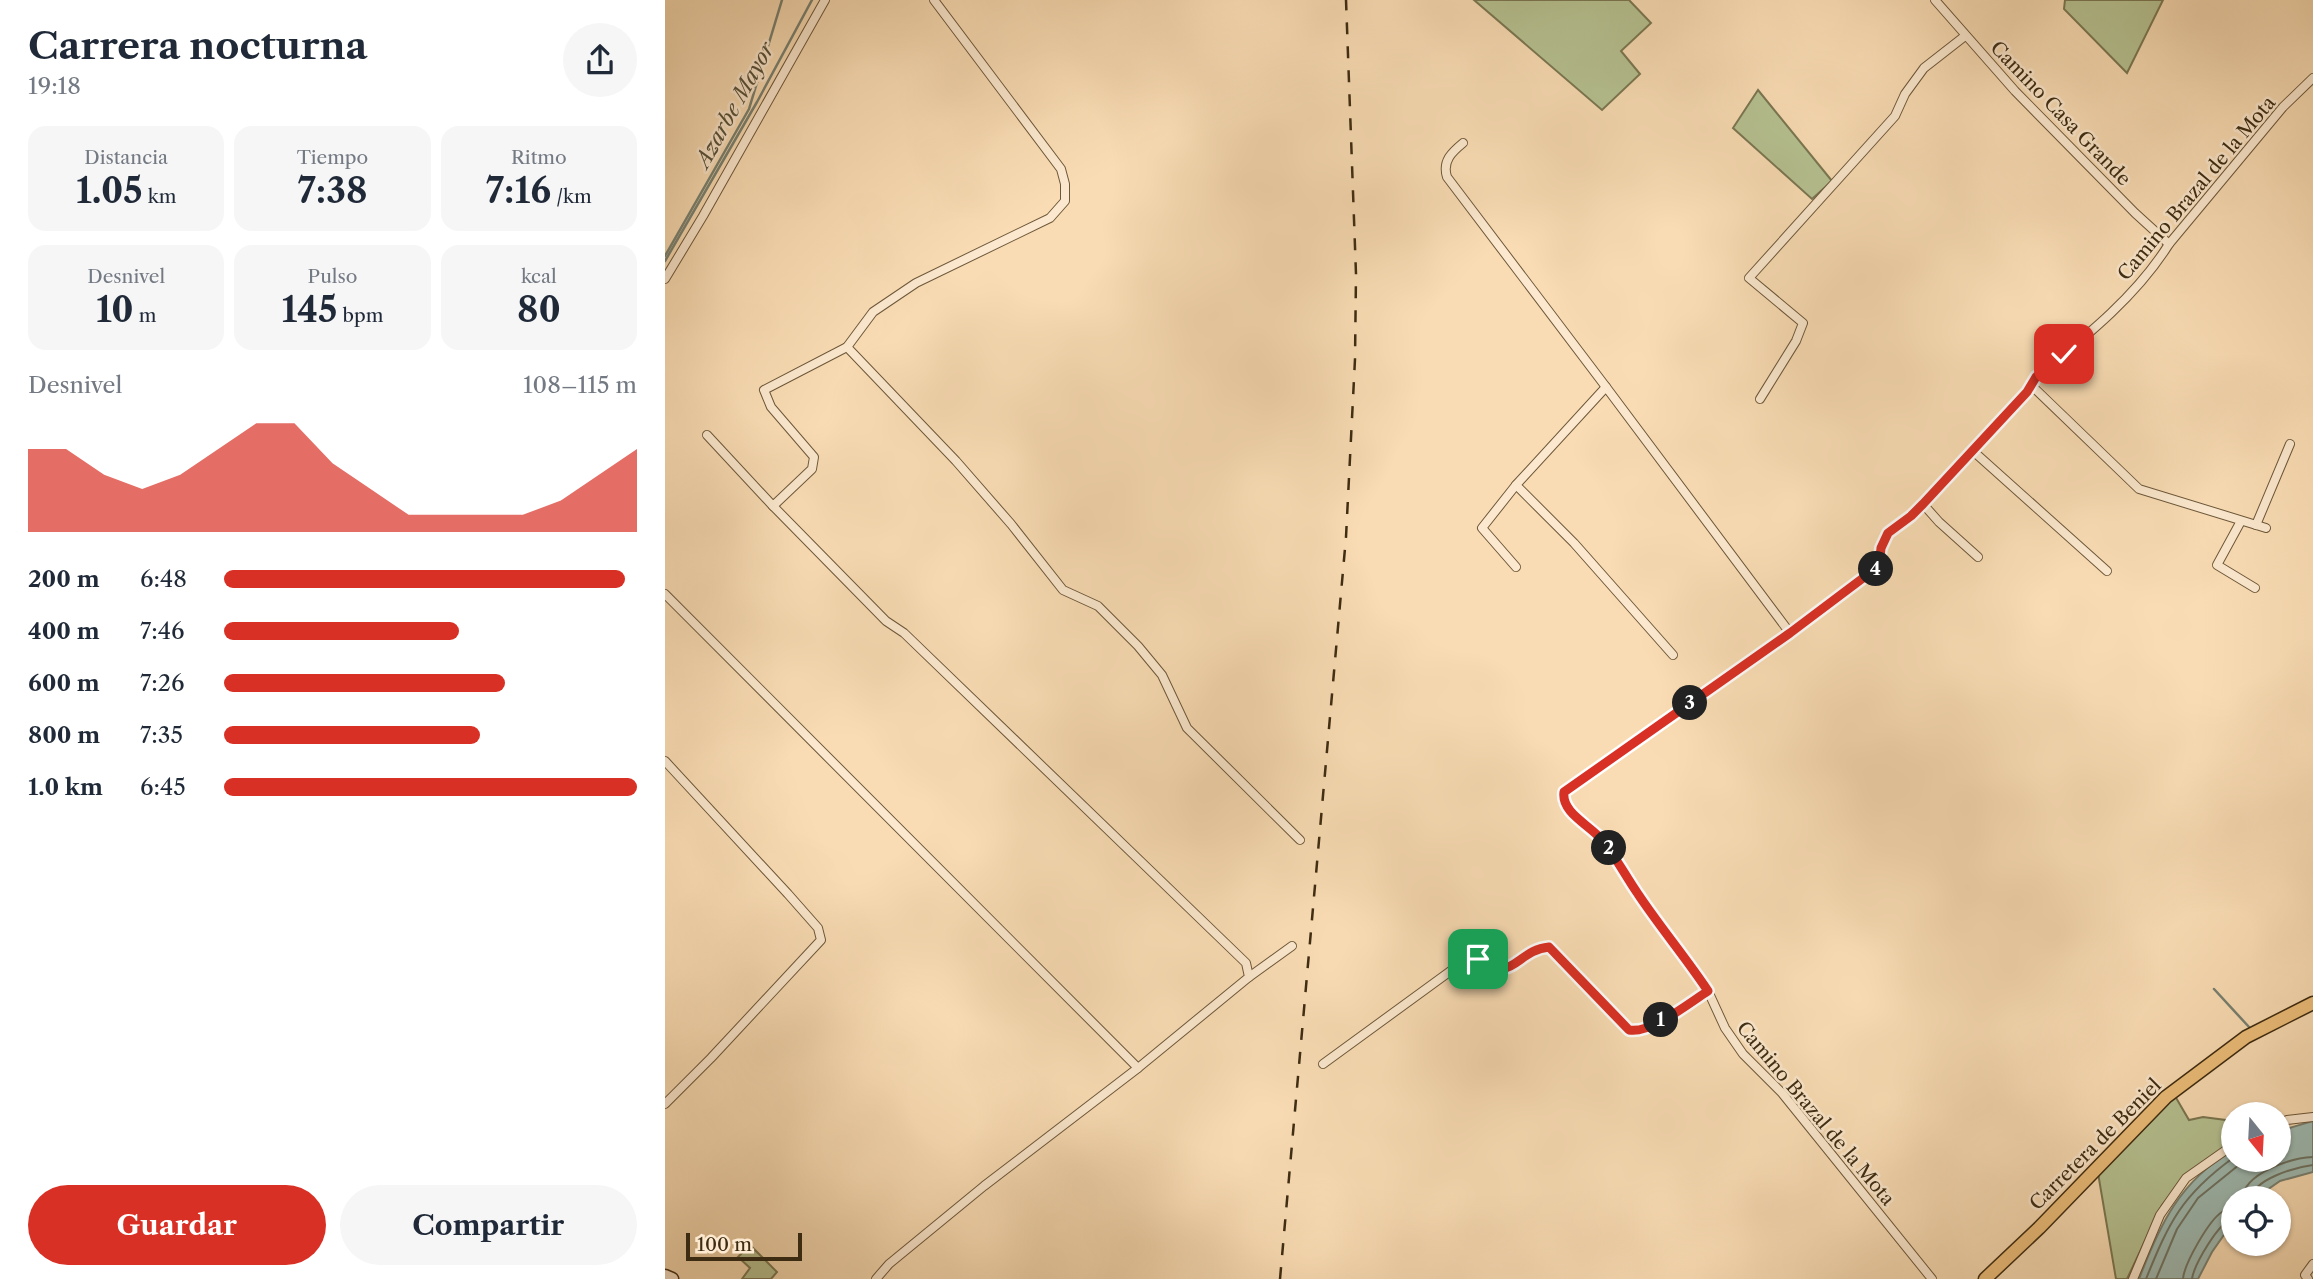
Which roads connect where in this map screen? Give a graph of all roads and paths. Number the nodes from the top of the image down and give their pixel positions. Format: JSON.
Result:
{"nodes":[{"id":1,"x":825,"y":0,"type":"edge"},
{"id":2,"x":934,"y":0,"type":"edge"},
{"id":3,"x":1935,"y":0,"type":"edge"},
{"id":4,"x":1965,"y":36,"type":"junction"},
{"id":5,"x":2313,"y":78,"type":"edge"},
{"id":6,"x":1463,"y":143,"type":"dead end"},
{"id":7,"x":2169,"y":244,"type":"junction"},
{"id":8,"x":665,"y":279,"type":"edge"},
{"id":9,"x":847,"y":347,"type":"junction"},
{"id":10,"x":2031,"y":385,"type":"junction"},
{"id":11,"x":1606,"y":387,"type":"junction"},
{"id":12,"x":1760,"y":400,"type":"dead end"},
{"id":13,"x":707,"y":435,"type":"dead end"},
{"id":14,"x":2290,"y":444,"type":"dead end"},
{"id":15,"x":1973,"y":451,"type":"junction"},
{"id":16,"x":1515,"y":485,"type":"junction"},
{"id":17,"x":1923,"y":504,"type":"junction"},
{"id":18,"x":773,"y":506,"type":"junction"},
{"id":19,"x":2241,"y":521,"type":"junction"},
{"id":20,"x":1978,"y":557,"type":"dead end"},
{"id":21,"x":1515,"y":567,"type":"dead end"},
{"id":22,"x":2106,"y":572,"type":"dead end"},
{"id":23,"x":2255,"y":588,"type":"dead end"},
{"id":24,"x":665,"y":594,"type":"edge"},
{"id":25,"x":1790,"y":633,"type":"junction"},
{"id":26,"x":1672,"y":655,"type":"dead end"},
{"id":27,"x":665,"y":761,"type":"edge"},
{"id":28,"x":1300,"y":840,"type":"dead end"},
{"id":29,"x":1292,"y":946,"type":"dead end"},
{"id":30,"x":1249,"y":977,"type":"junction"},
{"id":31,"x":1708,"y":991,"type":"junction"},
{"id":32,"x":2313,"y":1003,"type":"edge"},
{"id":33,"x":1323,"y":1064,"type":"dead end"},
{"id":34,"x":1138,"y":1068,"type":"junction"},
{"id":35,"x":665,"y":1104,"type":"edge"},
{"id":36,"x":2313,"y":1116,"type":"edge"},
{"id":37,"x":2291,"y":1119,"type":"edge"},
{"id":38,"x":2221,"y":1153,"type":"edge"},
{"id":39,"x":2313,"y":1264,"type":"edge"},
{"id":40,"x":665,"y":1276,"type":"edge"},
{"id":41,"x":672,"y":1279,"type":"edge"},
{"id":42,"x":876,"y":1279,"type":"edge"},
{"id":43,"x":1932,"y":1279,"type":"edge"},
{"id":44,"x":1985,"y":1279,"type":"edge"},
{"id":45,"x":2133,"y":1279,"type":"edge"},
{"id":46,"x":2308,"y":1279,"type":"edge"}],
"edges":[{"from":1,"to":8,"type":"street"},
{"from":2,"to":9,"type":"street"},
{"from":3,"to":4,"type":"street","name":"Camino Casa Grande"},
{"from":4,"to":7,"type":"street","name":"Camino Casa Grande"},
{"from":4,"to":12,"type":"street"},
{"from":5,"to":7,"type":"street","name":"Camino Brazal de la Mota"},
{"from":6,"to":11,"type":"street"},
{"from":7,"to":10,"type":"street","name":"Camino Brazal de la Mota"},
{"from":9,"to":18,"type":"street"},
{"from":9,"to":28,"type":"street"},
{"from":10,"to":15,"type":"street","name":"Camino Brazal de la Mota"},
{"from":10,"to":19,"type":"street"},
{"from":11,"to":16,"type":"street"},
{"from":11,"to":25,"type":"street"},
{"from":13,"to":18,"type":"street"},
{"from":14,"to":19,"type":"street"},
{"from":15,"to":17,"type":"street","name":"Camino Brazal de la Mota"},
{"from":15,"to":22,"type":"street"},
{"from":16,"to":21,"type":"street"},
{"from":16,"to":26,"type":"street"},
{"from":17,"to":20,"type":"street"},
{"from":17,"to":25,"type":"street","name":"Camino Brazal de la Mota"},
{"from":18,"to":30,"type":"street"},
{"from":19,"to":23,"type":"street"},
{"from":24,"to":34,"type":"street"},
{"from":25,"to":31,"type":"street","name":"Camino Brazal de la Mota"},
{"from":27,"to":35,"type":"street"},
{"from":29,"to":30,"type":"street"},
{"from":30,"to":34,"type":"street"},
{"from":31,"to":33,"type":"street"},
{"from":31,"to":43,"type":"street","name":"Camino Brazal de la Mota"},
{"from":32,"to":44,"type":"main road","name":"Carretera de Beniel"},
{"from":34,"to":42,"type":"street"},
{"from":36,"to":37,"type":"street"},
{"from":38,"to":45,"type":"street"},
{"from":39,"to":46,"type":"street"},
{"from":40,"to":41,"type":"street"}]}
